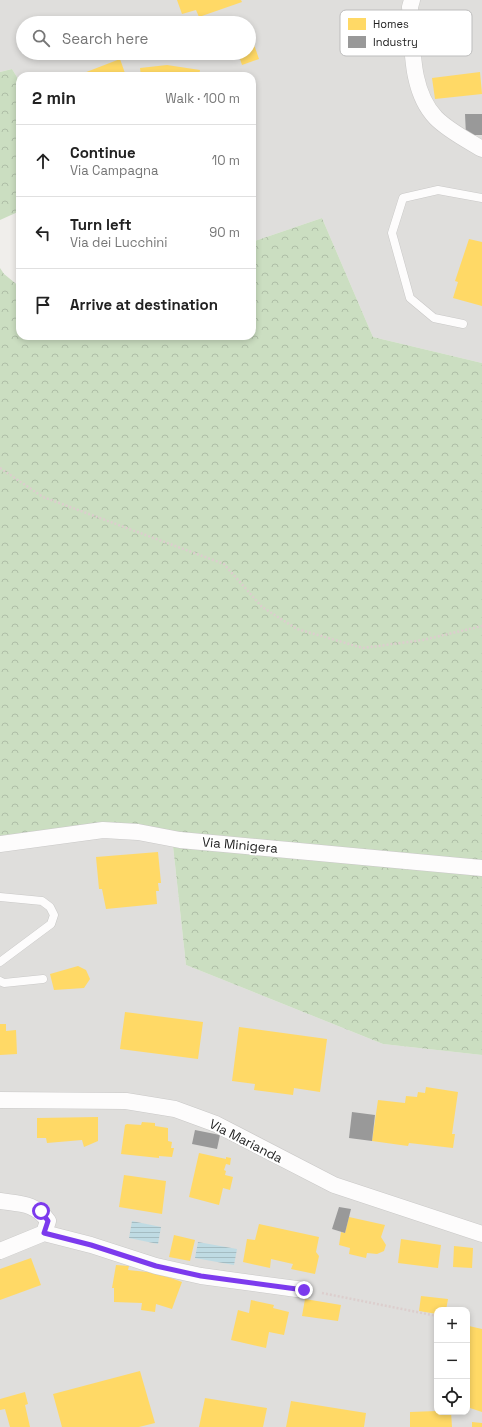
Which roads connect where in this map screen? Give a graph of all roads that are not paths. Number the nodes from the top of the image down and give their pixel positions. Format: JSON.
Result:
{"nodes":[{"id":1,"x":412,"y":0,"type":"edge"},
{"id":2,"x":410,"y":10,"type":"edge"},
{"id":3,"x":414,"y":56,"type":"edge"},
{"id":4,"x":482,"y":149,"type":"edge"},
{"id":5,"x":482,"y":198,"type":"edge"},
{"id":6,"x":463,"y":324,"type":"dead end"},
{"id":7,"x":0,"y":844,"type":"edge"},
{"id":8,"x":482,"y":868,"type":"edge"},
{"id":9,"x":0,"y":897,"type":"edge"},
{"id":10,"x":0,"y":962,"type":"edge"},
{"id":11,"x":43,"y":979,"type":"dead end"},
{"id":12,"x":0,"y":980,"type":"edge"},
{"id":13,"x":0,"y":1100,"type":"edge"},
{"id":14,"x":0,"y":1201,"type":"edge"},
{"id":15,"x":44,"y":1233,"type":"junction"},
{"id":16,"x":482,"y":1234,"type":"edge"},
{"id":17,"x":0,"y":1251,"type":"edge"},
{"id":18,"x":304,"y":1290,"type":"road end"}],
"edges":[{"from":1,"to":2,"type":"street"},
{"from":3,"to":4,"type":"street"},
{"from":5,"to":6,"type":"lane"},
{"from":7,"to":8,"type":"street","name":"Via Minigera"},
{"from":9,"to":10,"type":"lane"},
{"from":11,"to":12,"type":"lane"},
{"from":13,"to":16,"type":"street","name":"Via Marianda"},
{"from":14,"to":15,"type":"street"},
{"from":15,"to":17,"type":"street"},
{"from":15,"to":18,"type":"street"}]}
